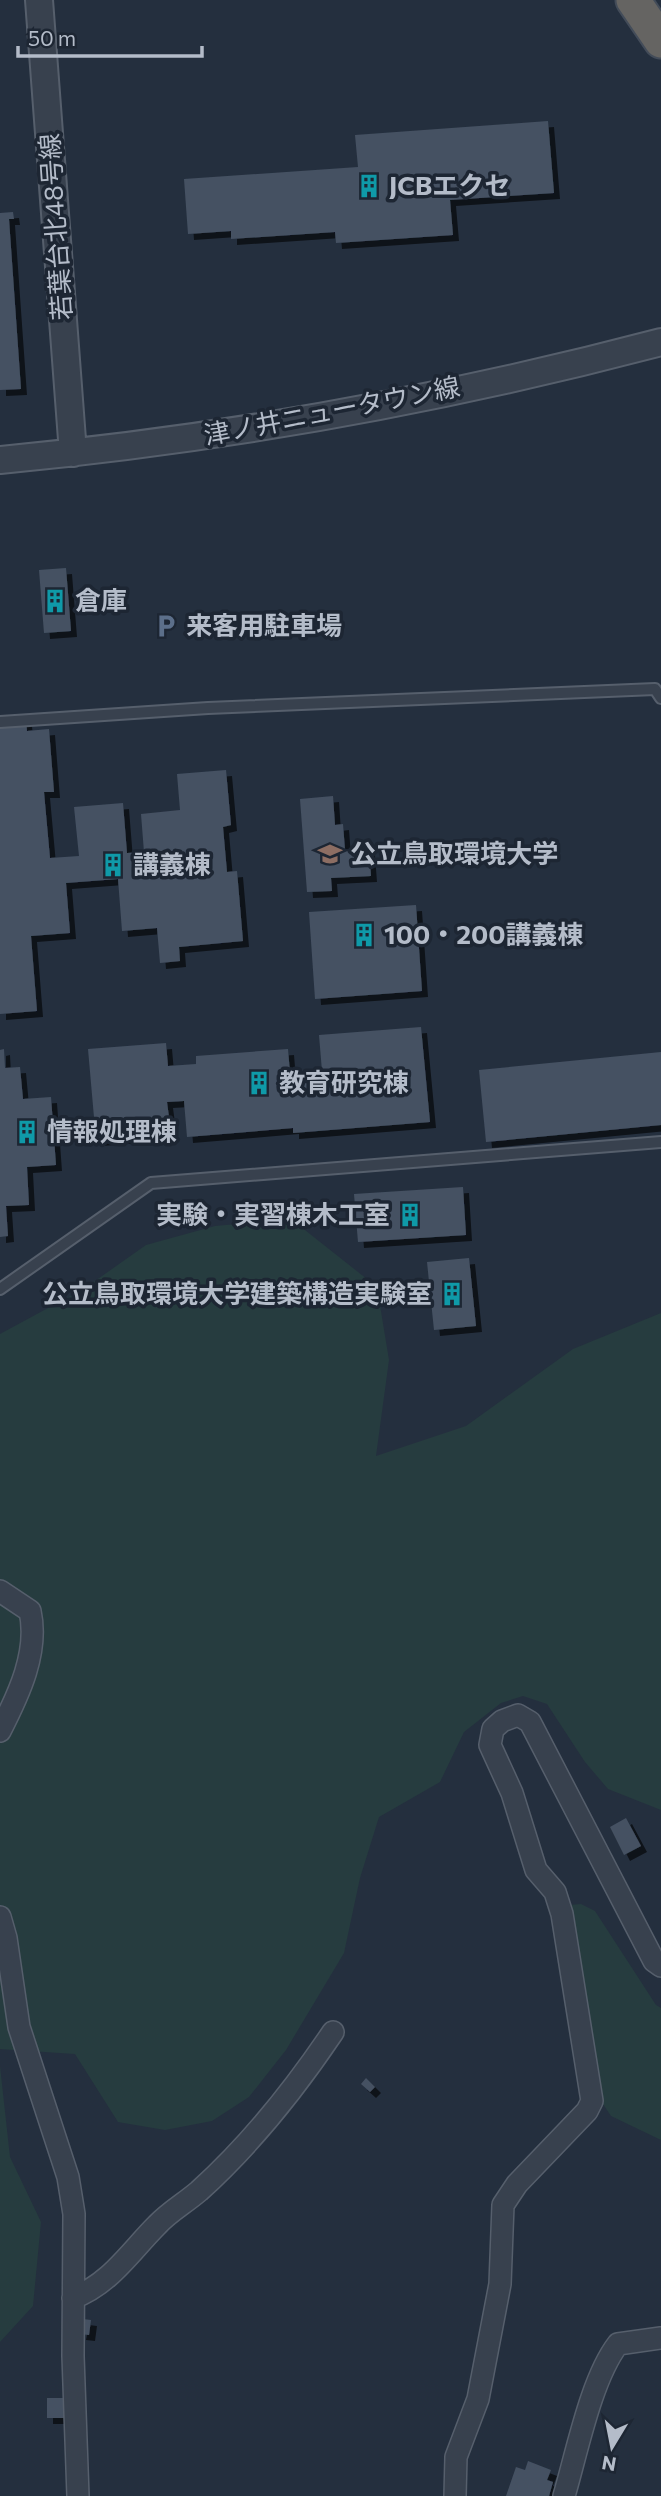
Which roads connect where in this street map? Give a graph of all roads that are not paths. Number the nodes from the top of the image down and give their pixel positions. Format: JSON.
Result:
{"nodes":[{"id":1,"x":39,"y":0,"type":"edge"},
{"id":2,"x":620,"y":0,"type":"edge"},
{"id":3,"x":633,"y":0,"type":"edge"},
{"id":4,"x":661,"y":42,"type":"edge"},
{"id":5,"x":661,"y":342,"type":"edge"},
{"id":6,"x":73,"y":453,"type":"junction"},
{"id":7,"x":0,"y":460,"type":"edge"},
{"id":8,"x":661,"y":698,"type":"edge"},
{"id":9,"x":0,"y":722,"type":"edge"},
{"id":10,"x":661,"y":1142,"type":"edge"},
{"id":11,"x":0,"y":1289,"type":"edge"},
{"id":12,"x":0,"y":1591,"type":"edge"},
{"id":13,"x":0,"y":1731,"type":"edge"},
{"id":14,"x":0,"y":1917,"type":"edge"},
{"id":15,"x":661,"y":1966,"type":"edge"},
{"id":16,"x":333,"y":2032,"type":"dead end"},
{"id":17,"x":73,"y":2298,"type":"junction"},
{"id":18,"x":661,"y":2338,"type":"edge"},
{"id":19,"x":78,"y":2496,"type":"edge"},
{"id":20,"x":455,"y":2496,"type":"edge"},
{"id":21,"x":564,"y":2496,"type":"edge"}],
"edges":[{"from":1,"to":6,"type":"street","name":"若葉台北48号線"},
{"from":2,"to":4,"type":"street"},
{"from":3,"to":4,"type":"highway"},
{"from":5,"to":6,"type":"street","name":"津ノ井ニュータウン線"},
{"from":6,"to":7,"type":"street","name":"津ノ井ニュータウン線"},
{"from":8,"to":9,"type":"lane"},
{"from":10,"to":11,"type":"lane"},
{"from":12,"to":13,"type":"street"},
{"from":14,"to":17,"type":"street"},
{"from":15,"to":20,"type":"street"},
{"from":16,"to":17,"type":"street"},
{"from":17,"to":19,"type":"street"},
{"from":18,"to":21,"type":"street"}]}
